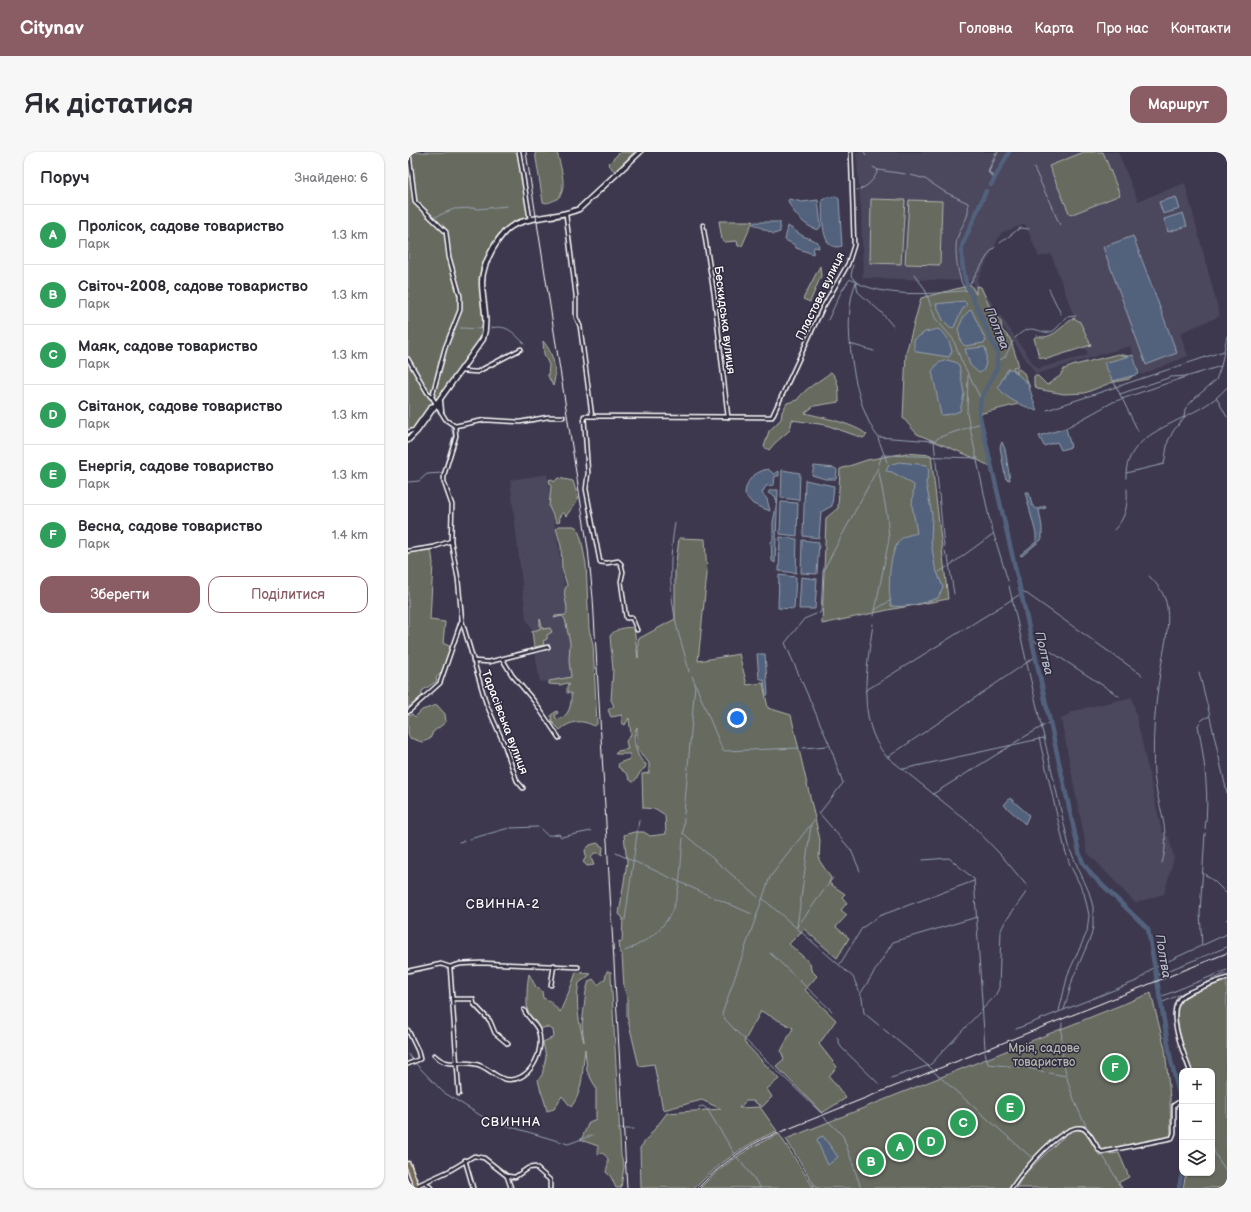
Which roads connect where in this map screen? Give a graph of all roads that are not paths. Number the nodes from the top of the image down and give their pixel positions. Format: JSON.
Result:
{"nodes":[{"id":1,"x":409,"y":152,"type":"edge"},
{"id":2,"x":519,"y":152,"type":"edge"},
{"id":3,"x":640,"y":152,"type":"edge"},
{"id":4,"x":851,"y":152,"type":"edge"},
{"id":5,"x":566,"y":215,"type":"junction"},
{"id":6,"x":530,"y":220,"type":"junction"},
{"id":7,"x":703,"y":225,"type":"dead end"},
{"id":8,"x":521,"y":349,"type":"dead end"},
{"id":9,"x":408,"y":359,"type":"edge"},
{"id":10,"x":462,"y":371,"type":"junction"},
{"id":11,"x":432,"y":397,"type":"junction"},
{"id":12,"x":438,"y":402,"type":"junction"},
{"id":13,"x":432,"y":410,"type":"junction"},
{"id":14,"x":441,"y":411,"type":"junction"},
{"id":15,"x":592,"y":416,"type":"junction"},
{"id":16,"x":563,"y":417,"type":"dead end"},
{"id":17,"x":728,"y":417,"type":"junction"},
{"id":18,"x":455,"y":426,"type":"junction"},
{"id":19,"x":408,"y":432,"type":"edge"},
{"id":20,"x":408,"y":440,"type":"edge"},
{"id":21,"x":451,"y":541,"type":"junction"},
{"id":22,"x":408,"y":551,"type":"edge"},
{"id":23,"x":462,"y":621,"type":"junction"},
{"id":24,"x":637,"y":630,"type":"dead end"},
{"id":25,"x":548,"y":647,"type":"dead end"},
{"id":26,"x":503,"y":660,"type":"junction"},
{"id":27,"x":473,"y":661,"type":"junction"},
{"id":28,"x":408,"y":712,"type":"edge"},
{"id":29,"x":559,"y":738,"type":"dead end"},
{"id":30,"x":523,"y":788,"type":"dead end"},
{"id":31,"x":554,"y":965,"type":"junction"},
{"id":32,"x":450,"y":967,"type":"junction"},
{"id":33,"x":578,"y":967,"type":"dead end"},
{"id":34,"x":408,"y":971,"type":"edge"},
{"id":35,"x":1227,"y":978,"type":"edge"},
{"id":36,"x":551,"y":985,"type":"dead end"},
{"id":37,"x":452,"y":999,"type":"junction"},
{"id":38,"x":524,"y":1010,"type":"dead end"},
{"id":39,"x":408,"y":1030,"type":"edge"},
{"id":40,"x":508,"y":1044,"type":"dead end"},
{"id":41,"x":434,"y":1055,"type":"dead end"},
{"id":42,"x":408,"y":1064,"type":"edge"},
{"id":43,"x":457,"y":1064,"type":"junction"},
{"id":44,"x":1189,"y":1068,"type":"edge"},
{"id":45,"x":459,"y":1094,"type":"dead end"},
{"id":46,"x":1179,"y":1102,"type":"edge"},
{"id":47,"x":466,"y":1160,"type":"junction"},
{"id":48,"x":408,"y":1164,"type":"edge"},
{"id":49,"x":507,"y":1176,"type":"junction"},
{"id":50,"x":426,"y":1183,"type":"junction"},
{"id":51,"x":417,"y":1187,"type":"edge"},
{"id":52,"x":431,"y":1188,"type":"edge"},
{"id":53,"x":473,"y":1188,"type":"edge"},
{"id":54,"x":511,"y":1188,"type":"edge"},
{"id":55,"x":550,"y":1188,"type":"edge"},
{"id":56,"x":1012,"y":1188,"type":"edge"}],
"edges":[{"from":1,"to":11,"type":"street"},
{"from":2,"to":6,"type":"street"},
{"from":3,"to":5,"type":"main road"},
{"from":4,"to":17,"type":"street","name":"Пластова вулиця"},
{"from":5,"to":6,"type":"main road"},
{"from":5,"to":15,"type":"street"},
{"from":6,"to":10,"type":"main road"},
{"from":7,"to":17,"type":"street","name":"Бескидська вулиця"},
{"from":8,"to":10,"type":"street"},
{"from":9,"to":11,"type":"street"},
{"from":10,"to":12,"type":"main road"},
{"from":11,"to":12,"type":"street"},
{"from":12,"to":13,"type":"main road"},
{"from":12,"to":14,"type":"main road"},
{"from":12,"to":19,"type":"street"},
{"from":13,"to":14,"type":"main road"},
{"from":13,"to":20,"type":"main road"},
{"from":14,"to":18,"type":"street"},
{"from":15,"to":17,"type":"street"},
{"from":15,"to":24,"type":"street"},
{"from":16,"to":18,"type":"street"},
{"from":18,"to":21,"type":"street","name":"Тарасівська вулиця"},
{"from":21,"to":22,"type":"street"},
{"from":21,"to":23,"type":"street","name":"Тарасівська вулиця"},
{"from":23,"to":27,"type":"street","name":"Тарасівська вулиця"},
{"from":23,"to":28,"type":"street"},
{"from":25,"to":26,"type":"street"},
{"from":26,"to":27,"type":"street"},
{"from":26,"to":29,"type":"street"},
{"from":27,"to":30,"type":"street","name":"Тарасівська вулиця"},
{"from":31,"to":32,"type":"street"},
{"from":31,"to":33,"type":"street"},
{"from":31,"to":36,"type":"street"},
{"from":32,"to":34,"type":"street"},
{"from":32,"to":37,"type":"street"},
{"from":35,"to":44,"type":"street"},
{"from":37,"to":40,"type":"street"},
{"from":37,"to":43,"type":"street"},
{"from":38,"to":43,"type":"street"},
{"from":39,"to":42,"type":"street"},
{"from":41,"to":43,"type":"street"},
{"from":43,"to":45,"type":"street"},
{"from":46,"to":56,"type":"street"},
{"from":47,"to":49,"type":"street"},
{"from":47,"to":50,"type":"street"},
{"from":47,"to":53,"type":"street"},
{"from":48,"to":51,"type":"main road"},
{"from":49,"to":54,"type":"street"},
{"from":49,"to":55,"type":"street"},
{"from":50,"to":51,"type":"street"},
{"from":50,"to":52,"type":"street"}]}
